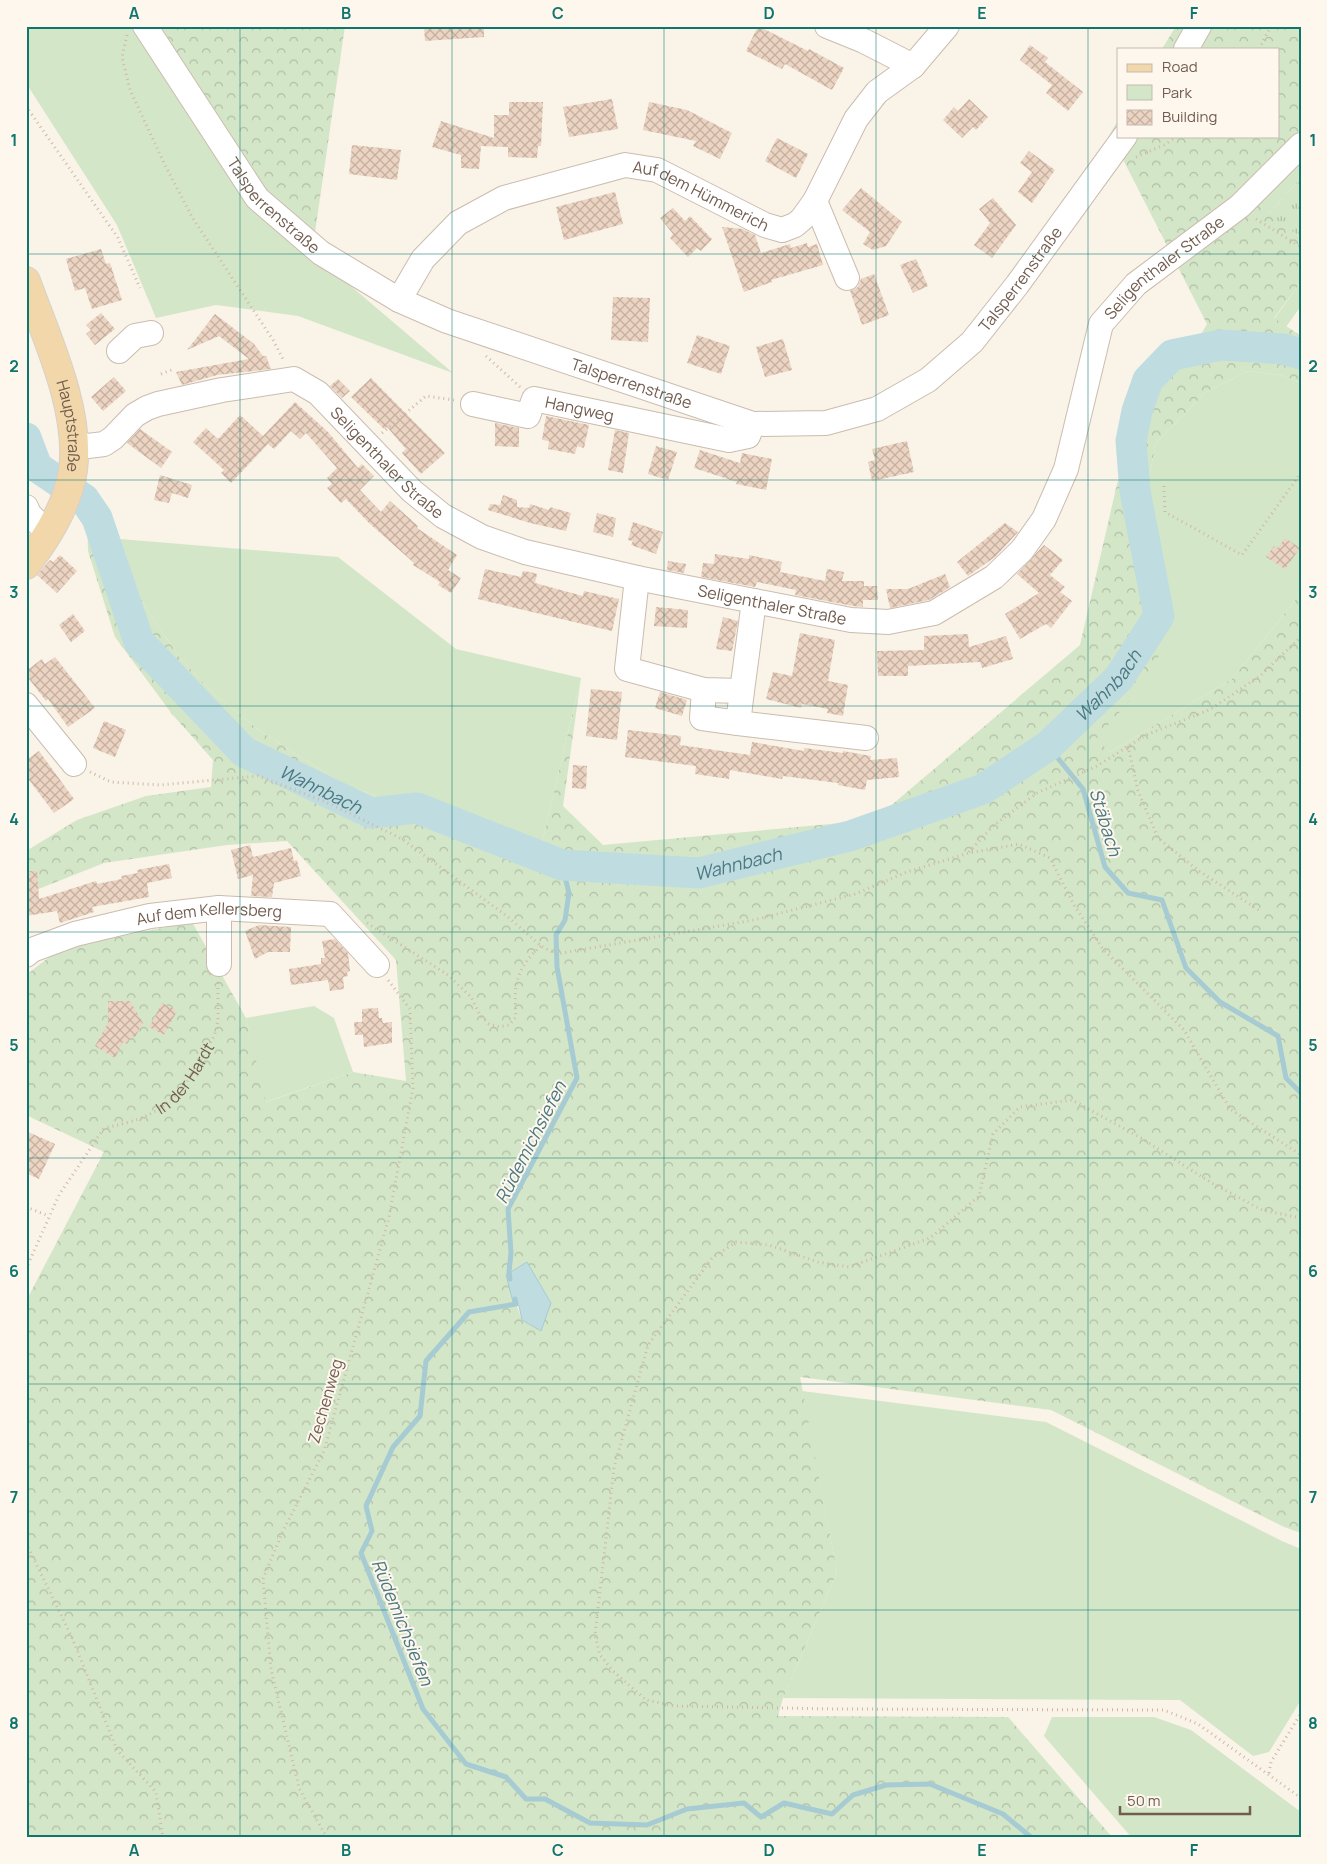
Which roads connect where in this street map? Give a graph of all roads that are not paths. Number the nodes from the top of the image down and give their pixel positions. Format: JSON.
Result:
{"nodes":[{"id":1,"x":827,"y":26,"type":"edge"},
{"id":2,"x":946,"y":26,"type":"edge"},
{"id":3,"x":1199,"y":26,"type":"edge"},
{"id":4,"x":138,"y":28,"type":"edge"},
{"id":5,"x":1187,"y":48,"type":"edge"},
{"id":6,"x":913,"y":66,"type":"junction"},
{"id":7,"x":1124,"y":138,"type":"edge"},
{"id":8,"x":1301,"y":145,"type":"edge"},
{"id":9,"x":815,"y":201,"type":"junction"},
{"id":10,"x":847,"y":278,"type":"dead end"},
{"id":11,"x":26,"y":281,"type":"edge"},
{"id":12,"x":399,"y":300,"type":"junction"},
{"id":13,"x":151,"y":333,"type":"dead end"},
{"id":14,"x":119,"y":351,"type":"dead end"},
{"id":15,"x":473,"y":404,"type":"road end"},
{"id":16,"x":753,"y":424,"type":"junction"},
{"id":17,"x":73,"y":443,"type":"junction"},
{"id":18,"x":27,"y":511,"type":"edge"},
{"id":19,"x":54,"y":523,"type":"junction"},
{"id":20,"x":26,"y":565,"type":"edge"},
{"id":21,"x":637,"y":578,"type":"junction"},
{"id":22,"x":754,"y":601,"type":"junction"},
{"id":23,"x":704,"y":690,"type":"junction"},
{"id":24,"x":742,"y":691,"type":"junction"},
{"id":25,"x":26,"y":705,"type":"edge"},
{"id":26,"x":738,"y":723,"type":"junction"},
{"id":27,"x":866,"y":738,"type":"dead end"},
{"id":28,"x":74,"y":764,"type":"road end"},
{"id":29,"x":219,"y":908,"type":"junction"},
{"id":30,"x":26,"y":955,"type":"edge"},
{"id":31,"x":219,"y":964,"type":"road end"},
{"id":32,"x":377,"y":965,"type":"road end"}],
"edges":[{"from":1,"to":6,"type":"street"},
{"from":2,"to":6,"type":"street","name":"Auf dem Hümmerich"},
{"from":3,"to":5,"type":"street"},
{"from":4,"to":12,"type":"street","name":"Talsperrenstraße"},
{"from":6,"to":9,"type":"street","name":"Auf dem Hümmerich"},
{"from":7,"to":16,"type":"street","name":"Talsperrenstraße"},
{"from":8,"to":22,"type":"street","name":"Seligenthaler Straße"},
{"from":9,"to":10,"type":"street"},
{"from":9,"to":12,"type":"street","name":"Auf dem Hümmerich"},
{"from":11,"to":17,"type":"main road","name":"Hauptstraße"},
{"from":12,"to":16,"type":"street","name":"Talsperrenstraße"},
{"from":13,"to":14,"type":"street"},
{"from":15,"to":16,"type":"street","name":"Hangweg"},
{"from":17,"to":19,"type":"main road","name":"Hauptstraße"},
{"from":17,"to":21,"type":"street","name":"Seligenthaler Straße"},
{"from":18,"to":19,"type":"street"},
{"from":19,"to":20,"type":"main road","name":"Hauptstraße"},
{"from":21,"to":22,"type":"street","name":"Seligenthaler Straße"},
{"from":21,"to":23,"type":"street"},
{"from":22,"to":24,"type":"street"},
{"from":23,"to":24,"type":"street"},
{"from":23,"to":26,"type":"street"},
{"from":24,"to":26,"type":"street"},
{"from":25,"to":28,"type":"street"},
{"from":26,"to":27,"type":"street"},
{"from":29,"to":30,"type":"street","name":"Auf dem Kellersberg"},
{"from":29,"to":31,"type":"street"},
{"from":29,"to":32,"type":"street","name":"Auf dem Kellersberg"}]}
